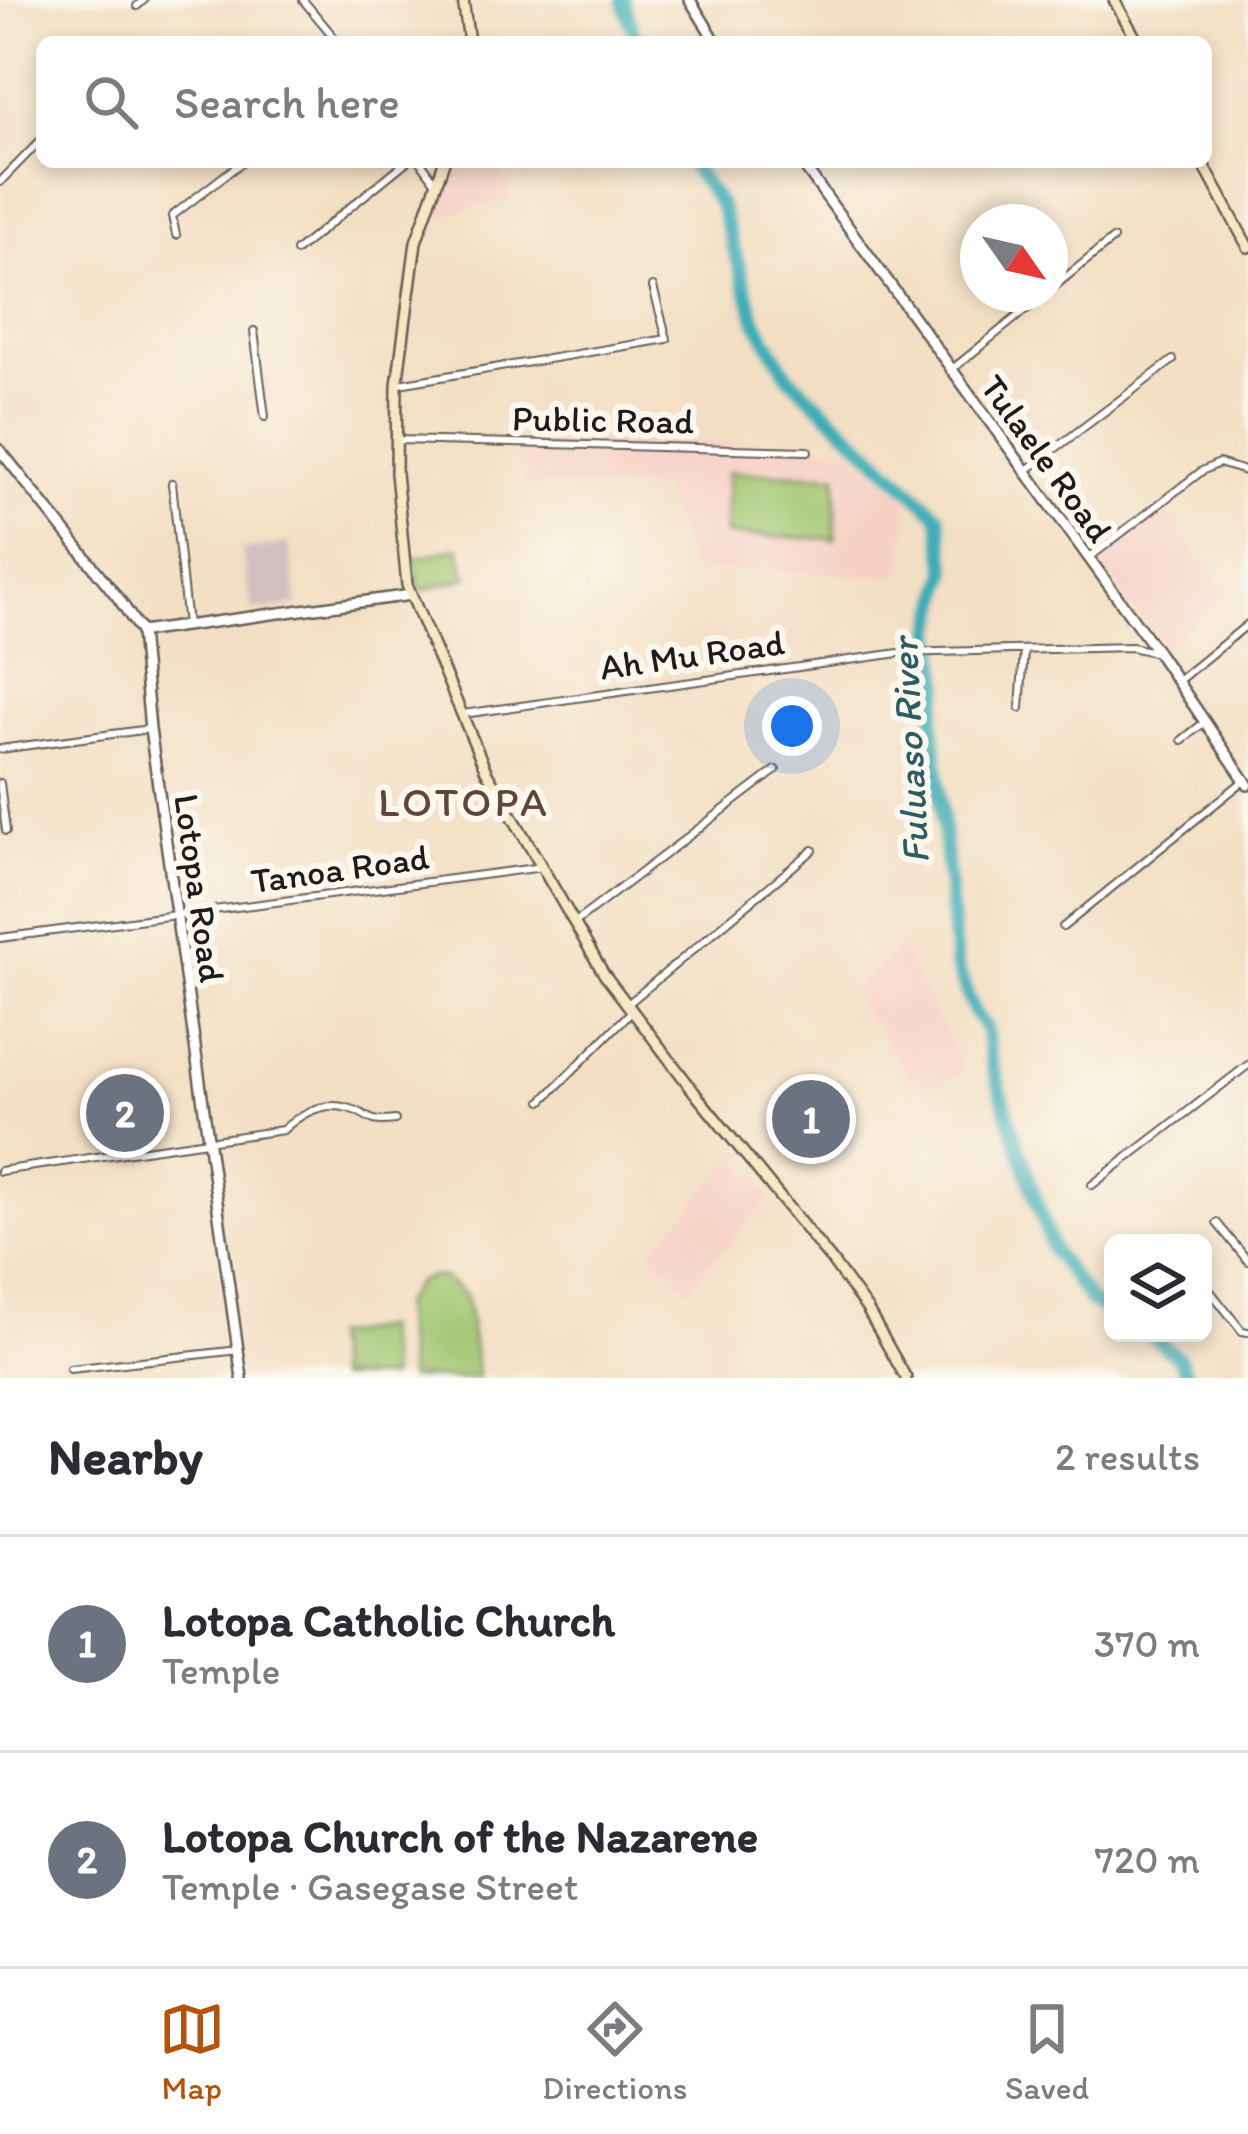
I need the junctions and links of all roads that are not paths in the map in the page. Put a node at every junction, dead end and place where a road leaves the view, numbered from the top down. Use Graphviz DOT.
graph roads {
  1 [pos="303,0"];
  2 [pos="463,0"];
  3 [pos="690,0"];
  4 [pos="1114,0"];
  5 [pos="333,36"];
  6 [pos="469,36"];
  7 [pos="712,36"];
  8 [pos="1135,36"];
  9 [pos="36,145"];
  10 [pos="234,168"];
  11 [pos="399,168"];
  12 [pos="426,168"];
  13 [pos="442,168"];
  14 [pos="805,168"];
  15 [pos="1205,168"];
  16 [pos="0,182"];
  17 [pos="436,183"];
  18 [pos="176,235"];
  19 [pos="1113,239"];
  20 [pos="1248,248"];
  21 [pos="296,251"];
  22 [pos="1068,276"];
  23 [pos="652,287"];
  24 [pos="1023,312"];
  25 [pos="254,331"];
  26 [pos="1174,360"];
  27 [pos="950,371"];
  28 [pos="397,385"];
  29 [pos="265,417"];
  30 [pos="396,440"];
  31 [pos="0,450"];
  32 [pos="808,451"];
  33 [pos="1024,472"];
  34 [pos="1248,472"];
  35 [pos="172,483"];
  36 [pos="1087,559"];
  37 [pos="411,595"];
  38 [pos="1248,624"];
  39 [pos="188,625"];
  40 [pos="140,632"];
  41 [pos="1024,650"];
  42 [pos="1158,653"];
  43 [pos="1178,681"];
  44 [pos="1020,708"];
  45 [pos="459,715"];
  46 [pos="1206,721"];
  47 [pos="151,729"];
  48 [pos="1182,740"];
  49 [pos="0,749"];
  50 [pos="776,770"];
  51 [pos="1247,782"];
  52 [pos="0,783"];
  53 [pos="6,831"];
  54 [pos="813,850"];
  55 [pos="543,867"];
  56 [pos="179,916"];
  57 [pos="577,921"];
  58 [pos="1063,927"];
  59 [pos="0,938"];
  60 [pos="631,1007"];
  61 [pos="1248,1065"];
  62 [pos="542,1101"];
  63 [pos="395,1120"];
  64 [pos="209,1142"];
  65 [pos="0,1171"];
  66 [pos="1092,1186"];
  67 [pos="1217,1223"];
  68 [pos="1248,1262"];
  69 [pos="1212,1293"];
  70 [pos="1248,1332"];
  71 [pos="239,1350"];
  72 [pos="70,1369"];
  73 [pos="242,1378"];
  74 [pos="906,1378"];
  1 -- 5 [label="street"];
  2 -- 6 [label="main road"];
  3 -- 7 [label="street"];
  4 -- 8 [label="main road"];
  9 -- 16 [label="street"];
  10 -- 18 [label="street"];
  11 -- 21 [label="street"];
  12 -- 17 [label="street"];
  13 -- 17 [label="main road"];
  14 -- 27 [label="street, Tulaele Road"];
  15 -- 20 [label="main road"];
  17 -- 28 [label="main road"];
  19 -- 22 [label="street"];
  23 -- 28 [label="street, Public Road"];
  24 -- 27 [label="street"];
  25 -- 29 [label="street"];
  26 -- 33 [label="street"];
  27 -- 33 [label="street, Tulaele Road"];
  28 -- 30 [label="main road"];
  30 -- 32 [label="street, Public Road"];
  30 -- 37 [label="main road"];
  31 -- 40 [label="street, Lotopa Road"];
  33 -- 36 [label="street, Tulaele Road"];
  34 -- 36 [label="street"];
  35 -- 39 [label="street"];
  36 -- 42 [label="street, Tulaele Road"];
  37 -- 39 [label="street"];
  37 -- 45 [label="main road"];
  38 -- 43 [label="street"];
  39 -- 40 [label="street"];
  40 -- 47 [label="street, Lotopa Road"];
  41 -- 42 [label="street"];
  41 -- 44 [label="street"];
  41 -- 45 [label="street, Ah Mu Road"];
  42 -- 43 [label="street, Tulaele Road"];
  43 -- 46 [label="street, Tulaele Road"];
  45 -- 55 [label="main road"];
  46 -- 48 [label="street"];
  46 -- 51 [label="street, Tulaele Road"];
  47 -- 49 [label="street"];
  47 -- 56 [label="street, Lotopa Road"];
  50 -- 57 [label="street"];
  51 -- 58 [label="street"];
  52 -- 53 [label="street"];
  54 -- 60 [label="street"];
  55 -- 56 [label="street, Tanoa Road"];
  55 -- 57 [label="main road"];
  56 -- 59 [label="street, Tanoa Road"];
  56 -- 64 [label="street, Lotopa Road"];
  57 -- 60 [label="main road"];
  60 -- 62 [label="street"];
  60 -- 74 [label="main road"];
  61 -- 66 [label="street"];
  63 -- 64 [label="street"];
  64 -- 65 [label="street"];
  64 -- 71 [label="street, Lotopa Road"];
  67 -- 68 [label="street"];
  69 -- 70 [label="street"];
  71 -- 72 [label="street"];
  71 -- 73 [label="street, Lotopa Road"];
}
